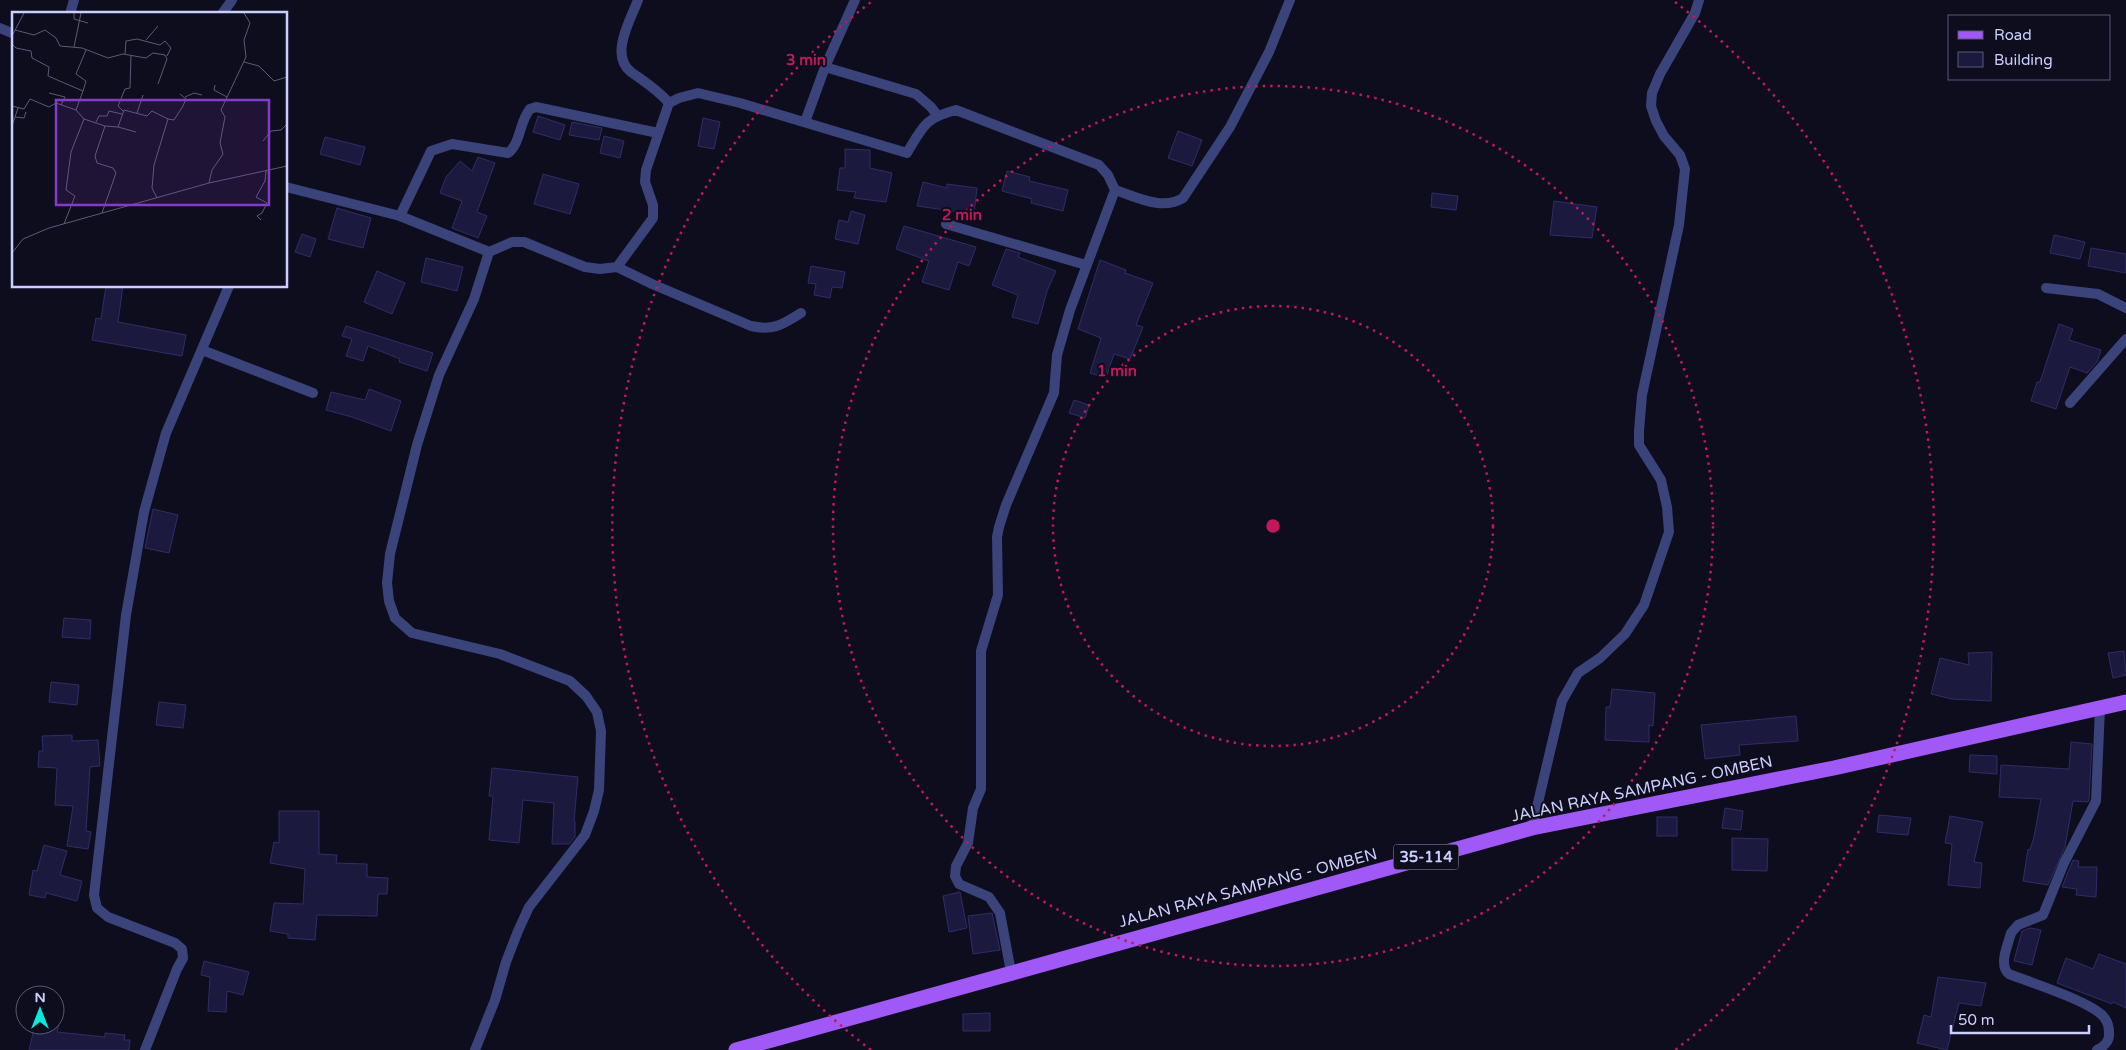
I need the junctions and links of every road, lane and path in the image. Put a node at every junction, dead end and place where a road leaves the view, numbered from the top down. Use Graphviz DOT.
graph roads {
  1 [pos="232,0"];
  2 [pos="638,0"];
  3 [pos="855,0"];
  4 [pos="1290,0"];
  5 [pos="1699,0"];
  6 [pos="223,12"];
  7 [pos="0,28"];
  8 [pos="12,33"];
  9 [pos="825,67"];
  10 [pos="670,103"];
  11 [pos="937,115"];
  12 [pos="805,122"];
  13 [pos="658,133"];
  14 [pos="288,188"];
  15 [pos="1115,190"];
  16 [pos="400,216"];
  17 [pos="946,224"];
  18 [pos="489,252"];
  19 [pos="1086,265"];
  20 [pos="617,267"];
  21 [pos="228,288"];
  22 [pos="2046,288"];
  23 [pos="2126,308"];
  24 [pos="801,313"];
  25 [pos="2126,339"];
  26 [pos="202,350"];
  27 [pos="313,393"];
  28 [pos="2070,403"];
  29 [pos="2126,702"];
  30 [pos="2100,708"];
  31 [pos="1532,828"];
  32 [pos="1011,972"];
  33 [pos="145,1050"];
  34 [pos="475,1050"];
  35 [pos="736,1050"];
  36 [pos="2097,1050"];
  1 -- 6 [label="street"];
  2 -- 10 [label="street"];
  3 -- 9 [label="street"];
  4 -- 15 [label="street"];
  5 -- 31 [label="street"];
  7 -- 8 [label="street"];
  9 -- 11 [label="street"];
  9 -- 12 [label="street"];
  10 -- 12 [label="street"];
  10 -- 13 [label="street"];
  11 -- 12 [label="street"];
  11 -- 15 [label="street"];
  13 -- 16 [label="street"];
  13 -- 20 [label="street"];
  14 -- 16 [label="street"];
  15 -- 19 [label="street"];
  16 -- 18 [label="street"];
  17 -- 19 [label="street"];
  18 -- 20 [label="street"];
  18 -- 34 [label="street"];
  19 -- 32 [label="street"];
  20 -- 24 [label="street"];
  21 -- 26 [label="street"];
  22 -- 23 [label="street"];
  25 -- 28 [label="street"];
  26 -- 27 [label="street"];
  26 -- 33 [label="street"];
  29 -- 30 [label="main road, JALAN RAYA SAMPANG - OMBEN / 35-114"];
  30 -- 31 [label="main road, JALAN RAYA SAMPANG - OMBEN / 35-114"];
  30 -- 36 [label="street"];
  31 -- 32 [label="main road, JALAN RAYA SAMPANG - OMBEN / 35-114"];
  32 -- 35 [label="main road, JALAN RAYA SAMPANG - OMBEN / 35-114"];
}
